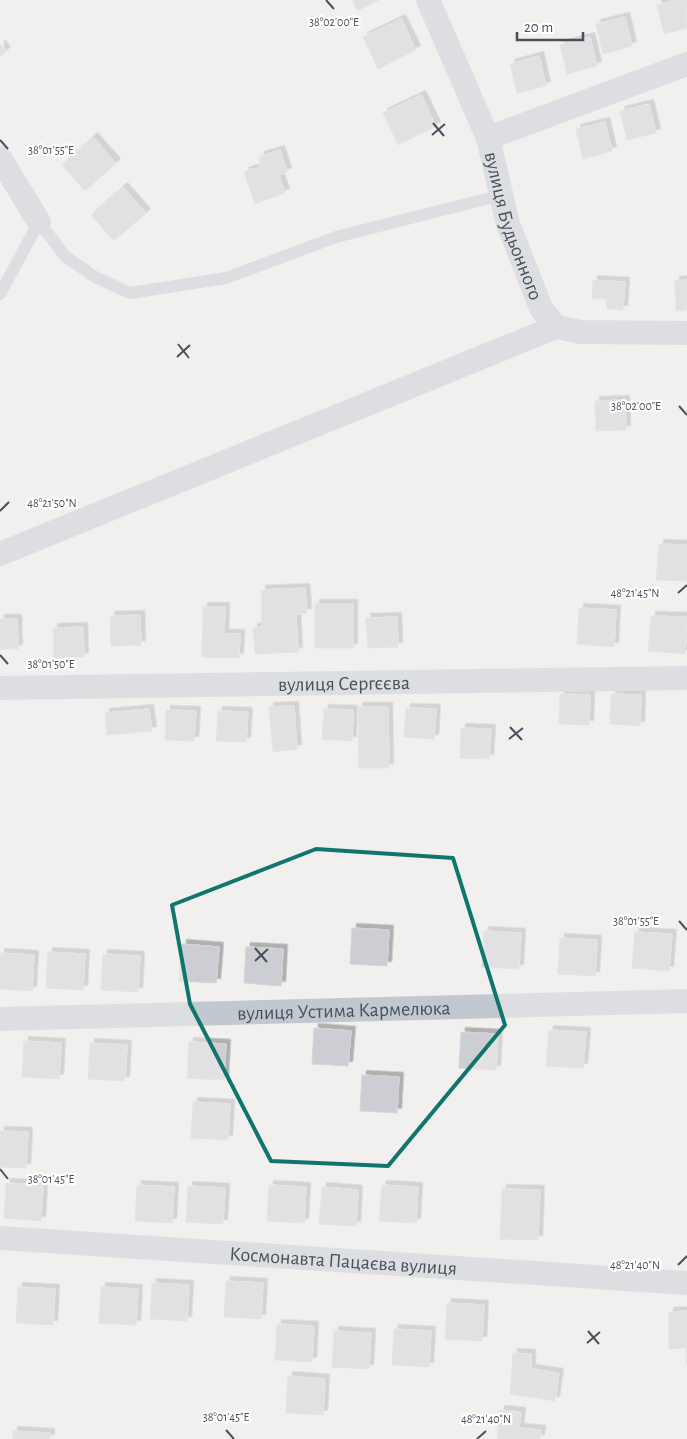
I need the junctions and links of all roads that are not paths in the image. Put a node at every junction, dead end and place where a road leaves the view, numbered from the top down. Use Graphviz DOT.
graph roads {
  1 [pos="428,0"];
  2 [pos="687,64"];
  3 [pos="488,138"];
  4 [pos="0,158"];
  5 [pos="502,195"];
  6 [pos="39,222"];
  7 [pos="0,294"];
  8 [pos="556,327"];
  9 [pos="687,333"];
  10 [pos="0,554"];
  11 [pos="687,678"];
  12 [pos="0,688"];
  13 [pos="687,1000"];
  14 [pos="0,1019"];
  15 [pos="0,1238"];
  16 [pos="687,1283"];
  1 -- 3 [label="street, вулиця Будьонного"];
  2 -- 3 [label="street"];
  3 -- 5 [label="street, вулиця Будьонного"];
  4 -- 6 [label="street"];
  5 -- 6 [label="lane"];
  5 -- 8 [label="street, вулиця Будьонного"];
  6 -- 7 [label="lane"];
  8 -- 9 [label="street"];
  8 -- 10 [label="street"];
  11 -- 12 [label="street, вулиця Сергєєва"];
  13 -- 14 [label="street, вулиця Устима Кармелюка"];
  15 -- 16 [label="street, Космонавта Пацаєва вулиця"];
}
